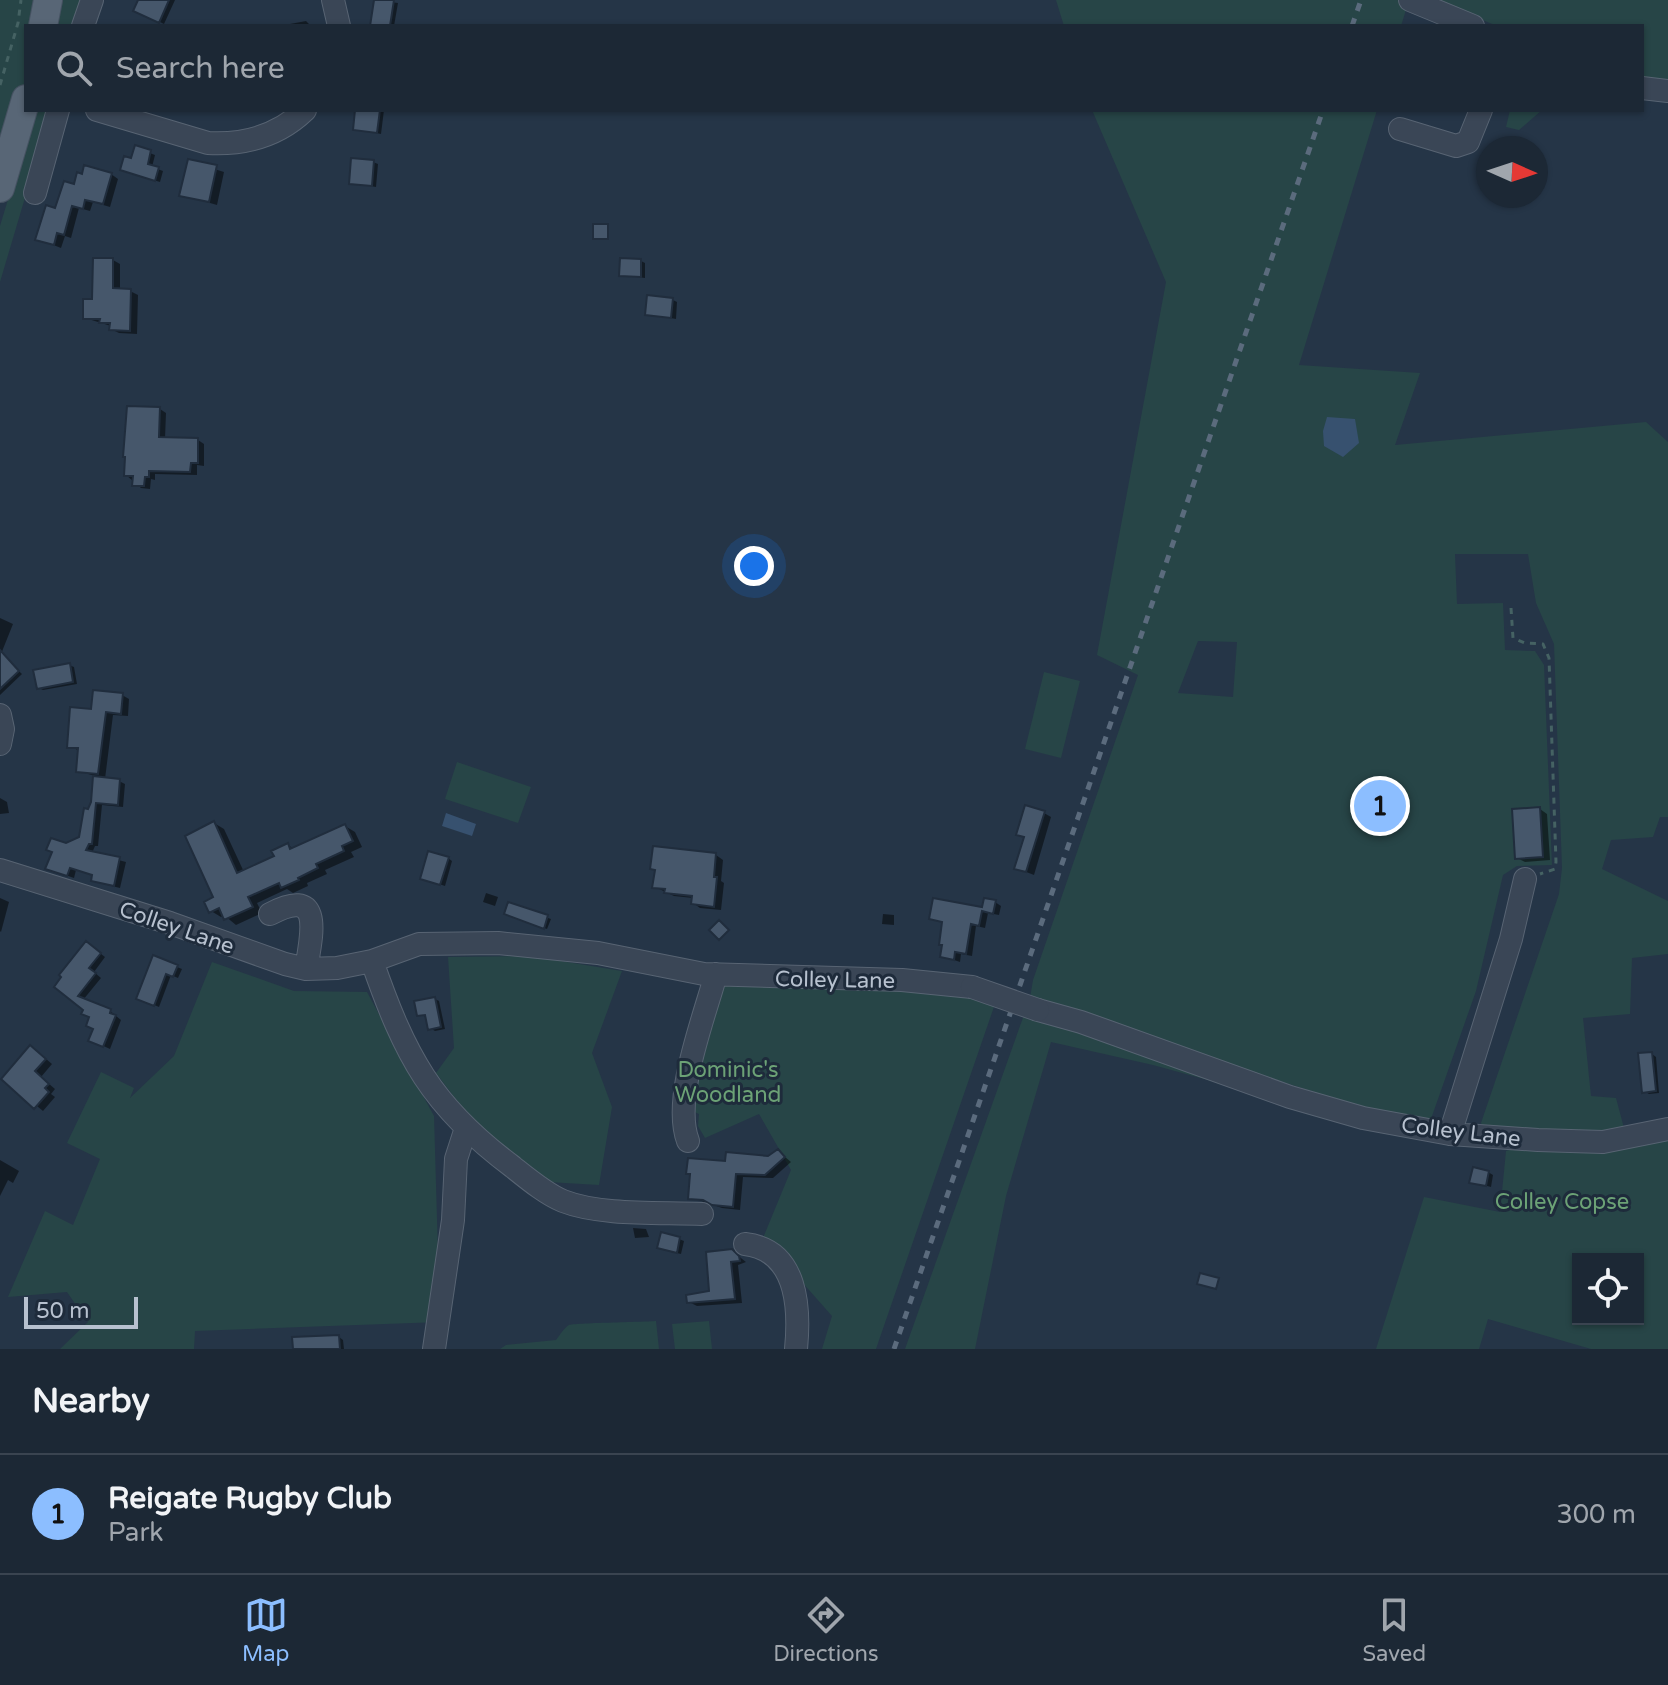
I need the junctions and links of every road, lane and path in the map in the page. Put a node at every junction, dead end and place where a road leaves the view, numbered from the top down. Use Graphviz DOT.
graph roads {
  1 [pos="21,0"];
  2 [pos="48,0"];
  3 [pos="92,0"];
  4 [pos="333,0"];
  5 [pos="1410,0"];
  6 [pos="43,24"];
  7 [pos="84,24"];
  8 [pos="339,24"];
  9 [pos="1468,24"];
  10 [pos="0,85"];
  11 [pos="1644,88"];
  12 [pos="1668,91"];
  13 [pos="24,106"];
  14 [pos="57,112"];
  15 [pos="104,112"];
  16 [pos="302,112"];
  17 [pos="1480,112"];
  18 [pos="1400,129"];
  19 [pos="0,188"];
  20 [pos="35,193"];
  21 [pos="1511,608"];
  22 [pos="0,715"];
  23 [pos="0,744"];
  24 [pos="0,870"];
  25 [pos="1525,879"];
  26 [pos="270,914"];
  27 [pos="372,961"];
  28 [pos="306,969"];
  29 [pos="716,974"];
  30 [pos="466,1128"];
  31 [pos="1668,1129"];
  32 [pos="1450,1134"];
  33 [pos="688,1141"];
  34 [pos="702,1214"];
  35 [pos="745,1244"];
  36 [pos="434,1349"];
  37 [pos="796,1349"];
  1 -- 10 [label="path"];
  2 -- 6 [label="main road"];
  3 -- 7 [label="street"];
  4 -- 8 [label="street"];
  5 -- 9 [label="street"];
  11 -- 12 [label="street"];
  13 -- 19 [label="main road"];
  14 -- 20 [label="street"];
  15 -- 16 [label="street"];
  17 -- 18 [label="street"];
  21 -- 25 [label="path"];
  22 -- 23 [label="street"];
  24 -- 28 [label="street, Colley Lane"];
  25 -- 32 [label="street"];
  26 -- 28 [label="street"];
  27 -- 28 [label="street, Colley Lane"];
  27 -- 29 [label="street, Colley Lane"];
  27 -- 30 [label="street"];
  29 -- 32 [label="street, Colley Lane, bridge"];
  29 -- 33 [label="street"];
  30 -- 34 [label="street"];
  30 -- 36 [label="street"];
  31 -- 32 [label="street, Colley Lane"];
  35 -- 37 [label="street"];
}
